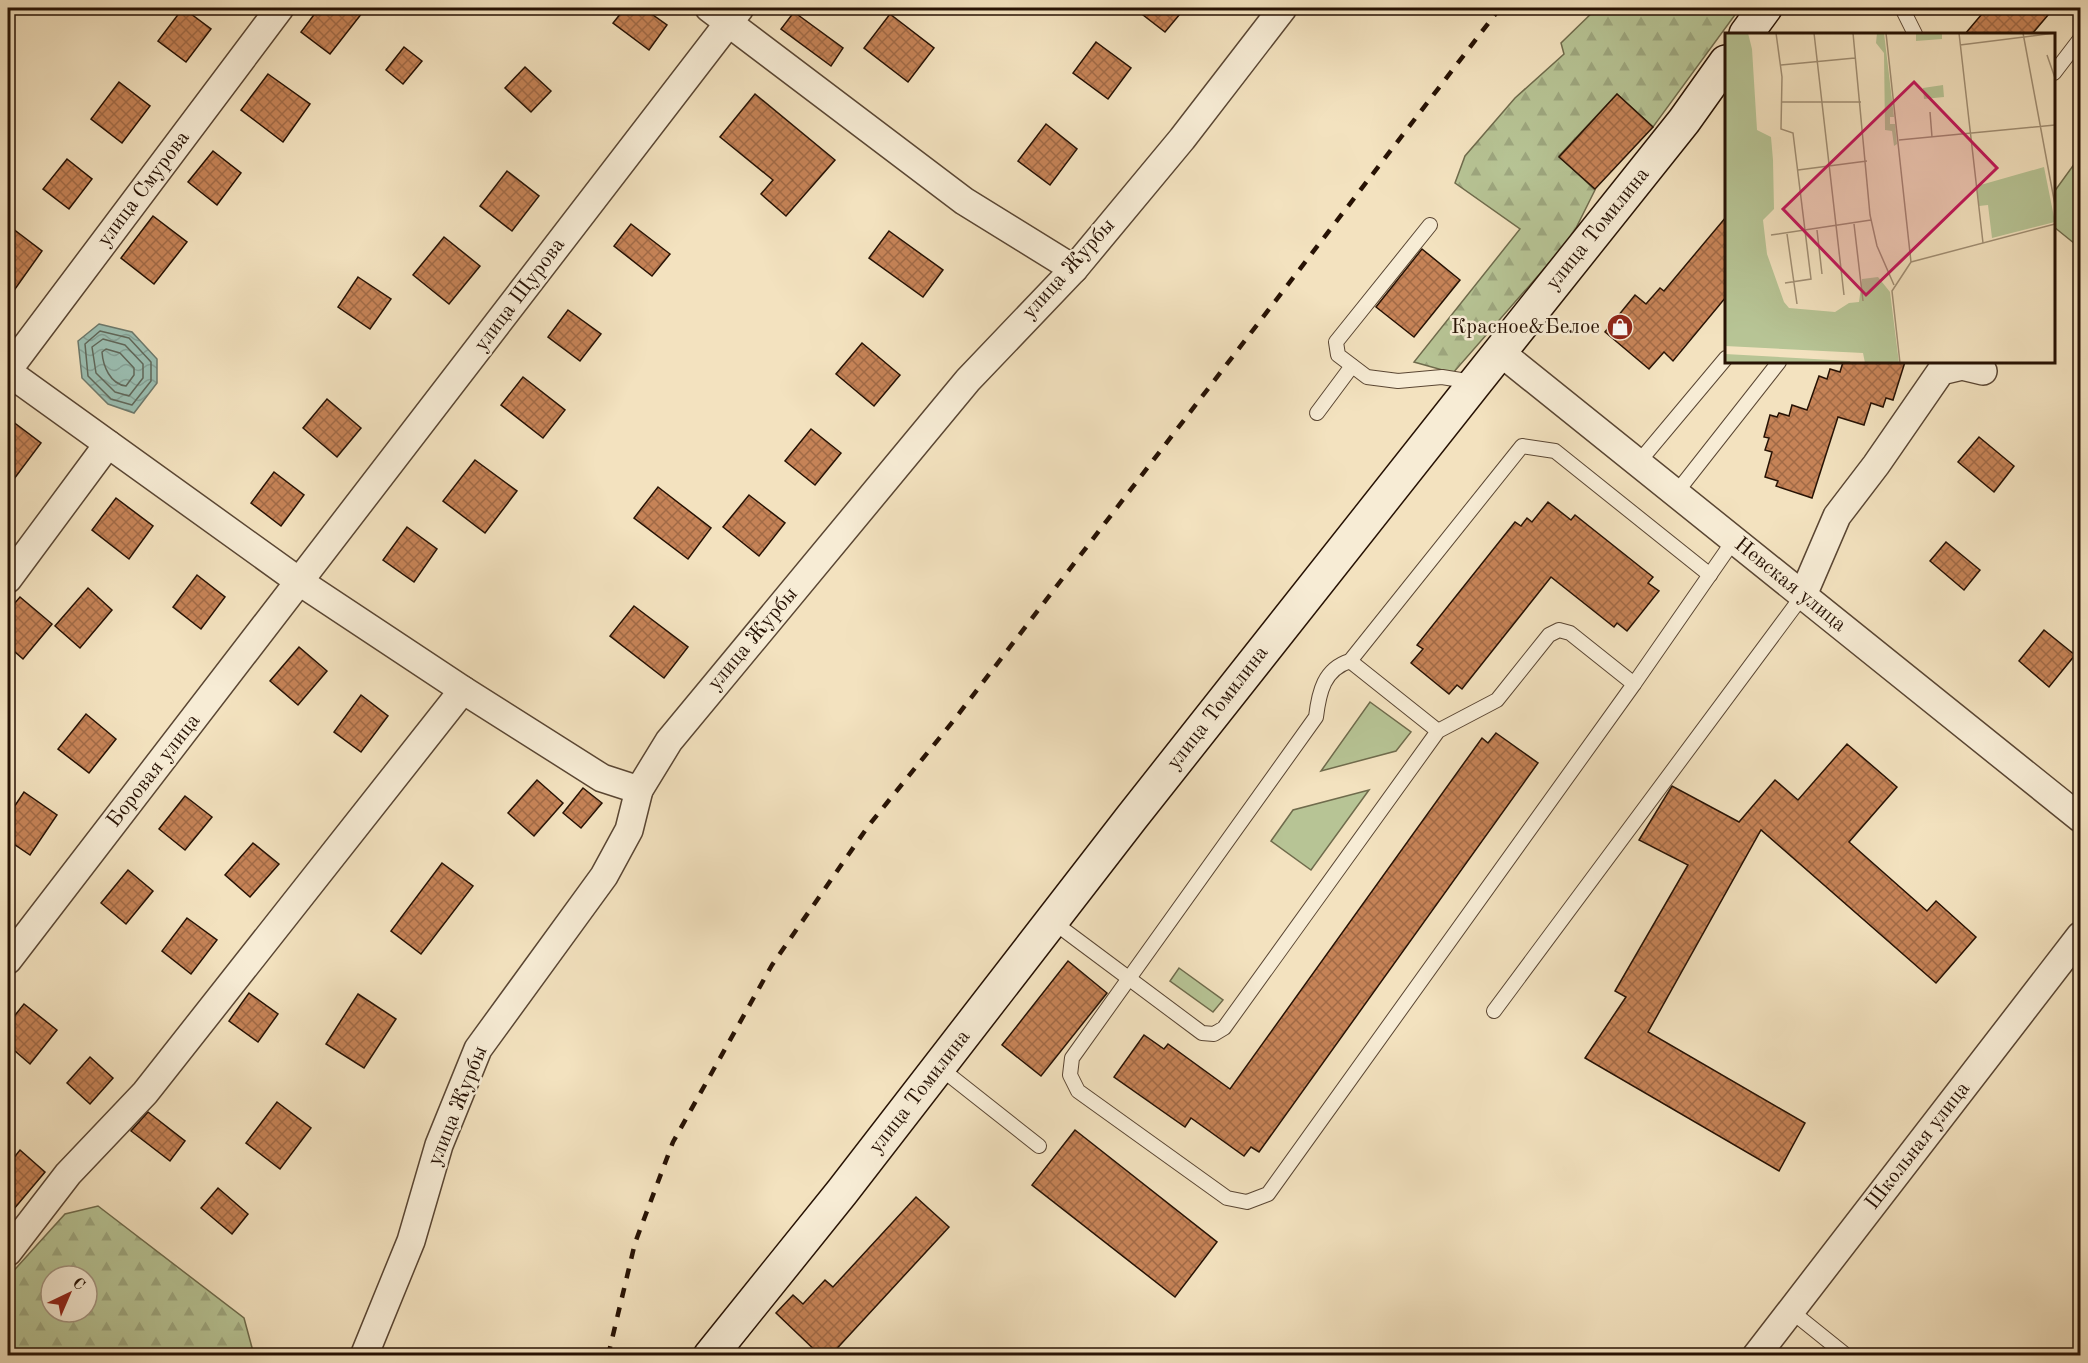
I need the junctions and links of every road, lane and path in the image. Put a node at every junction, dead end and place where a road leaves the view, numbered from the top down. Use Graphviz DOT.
graph roads {
  1 [pos="280,8"];
  2 [pos="1283,8"];
  3 [pos="1765,8"];
  4 [pos="1902,8"];
  5 [pos="726,13"];
  6 [pos="1747,33"];
  7 [pos="1914,33"];
  8 [pos="2080,39"];
  9 [pos="1725,63"];
  10 [pos="2055,72"];
  11 [pos="1430,225"];
  12 [pos="1074,269"];
  13 [pos="1500,352"];
  14 [pos="1725,359"];
  15 [pos="1778,363"];
  16 [pos="1352,366"];
  17 [pos="8,371"];
  18 [pos="1983,371"];
  19 [pos="1475,382"];
  20 [pos="1317,412"];
  21 [pos="108,444"];
  22 [pos="1638,463"];
  23 [pos="1676,493"];
  24 [pos="1734,540"];
  25 [pos="1710,575"];
  26 [pos="8,579"];
  27 [pos="300,582"];
  28 [pos="1803,595"];
  29 [pos="1350,661"];
  30 [pos="1634,684"];
  31 [pos="463,690"];
  32 [pos="1437,731"];
  33 [pos="639,790"];
  34 [pos="2080,818"];
  35 [pos="1052,921"];
  36 [pos="2080,936"];
  37 [pos="8,960"];
  38 [pos="1128,979"];
  39 [pos="1494,1011"];
  40 [pos="939,1067"];
  41 [pos="1039,1146"];
  42 [pos="8,1252"];
  43 [pos="1791,1311"];
  44 [pos="364,1356"];
  45 [pos="710,1356"];
  46 [pos="1756,1356"];
  47 [pos="1847,1356"];
  1 -- 17 [label="street, улица Смурова"];
  2 -- 12 [label="street, улица Журбы"];
  3 -- 6 [label="street"];
  4 -- 7 [label="lane"];
  5 -- 12 [label="street"];
  5 -- 27 [label="street, улица Щурова"];
  8 -- 10 [label="lane"];
  9 -- 13 [label="street, улица Томилина"];
  11 -- 16 [label="lane"];
  12 -- 33 [label="street, улица Журбы"];
  13 -- 19 [label="street, улица Томилина"];
  13 -- 22 [label="street, Невская улица"];
  14 -- 22 [label="lane"];
  15 -- 23 [label="lane"];
  16 -- 19 [label="lane"];
  16 -- 20 [label="lane"];
  17 -- 21 [label="street"];
  18 -- 28 [label="street"];
  19 -- 35 [label="street, улица Томилина"];
  21 -- 26 [label="street"];
  21 -- 27 [label="street"];
  22 -- 23 [label="street, Невская улица"];
  23 -- 24 [label="street, Невская улица"];
  24 -- 25 [label="lane"];
  24 -- 28 [label="street, Невская улица"];
  25 -- 29 [label="lane"];
  25 -- 30 [label="lane"];
  27 -- 31 [label="street"];
  27 -- 37 [label="street, Боровая улица"];
  28 -- 34 [label="street, Невская улица"];
  28 -- 39 [label="lane"];
  29 -- 32 [label="lane"];
  29 -- 38 [label="lane"];
  30 -- 32 [label="lane"];
  30 -- 38 [label="lane"];
  31 -- 33 [label="street"];
  31 -- 42 [label="street"];
  32 -- 38 [label="lane"];
  33 -- 44 [label="street, улица Журбы"];
  35 -- 38 [label="lane"];
  35 -- 40 [label="street, улица Томилина"];
  36 -- 43 [label="street, Школьная улица"];
  40 -- 41 [label="lane"];
  40 -- 45 [label="street, улица Томилина"];
  43 -- 46 [label="street, Школьная улица"];
  43 -- 47 [label="lane"];
}
